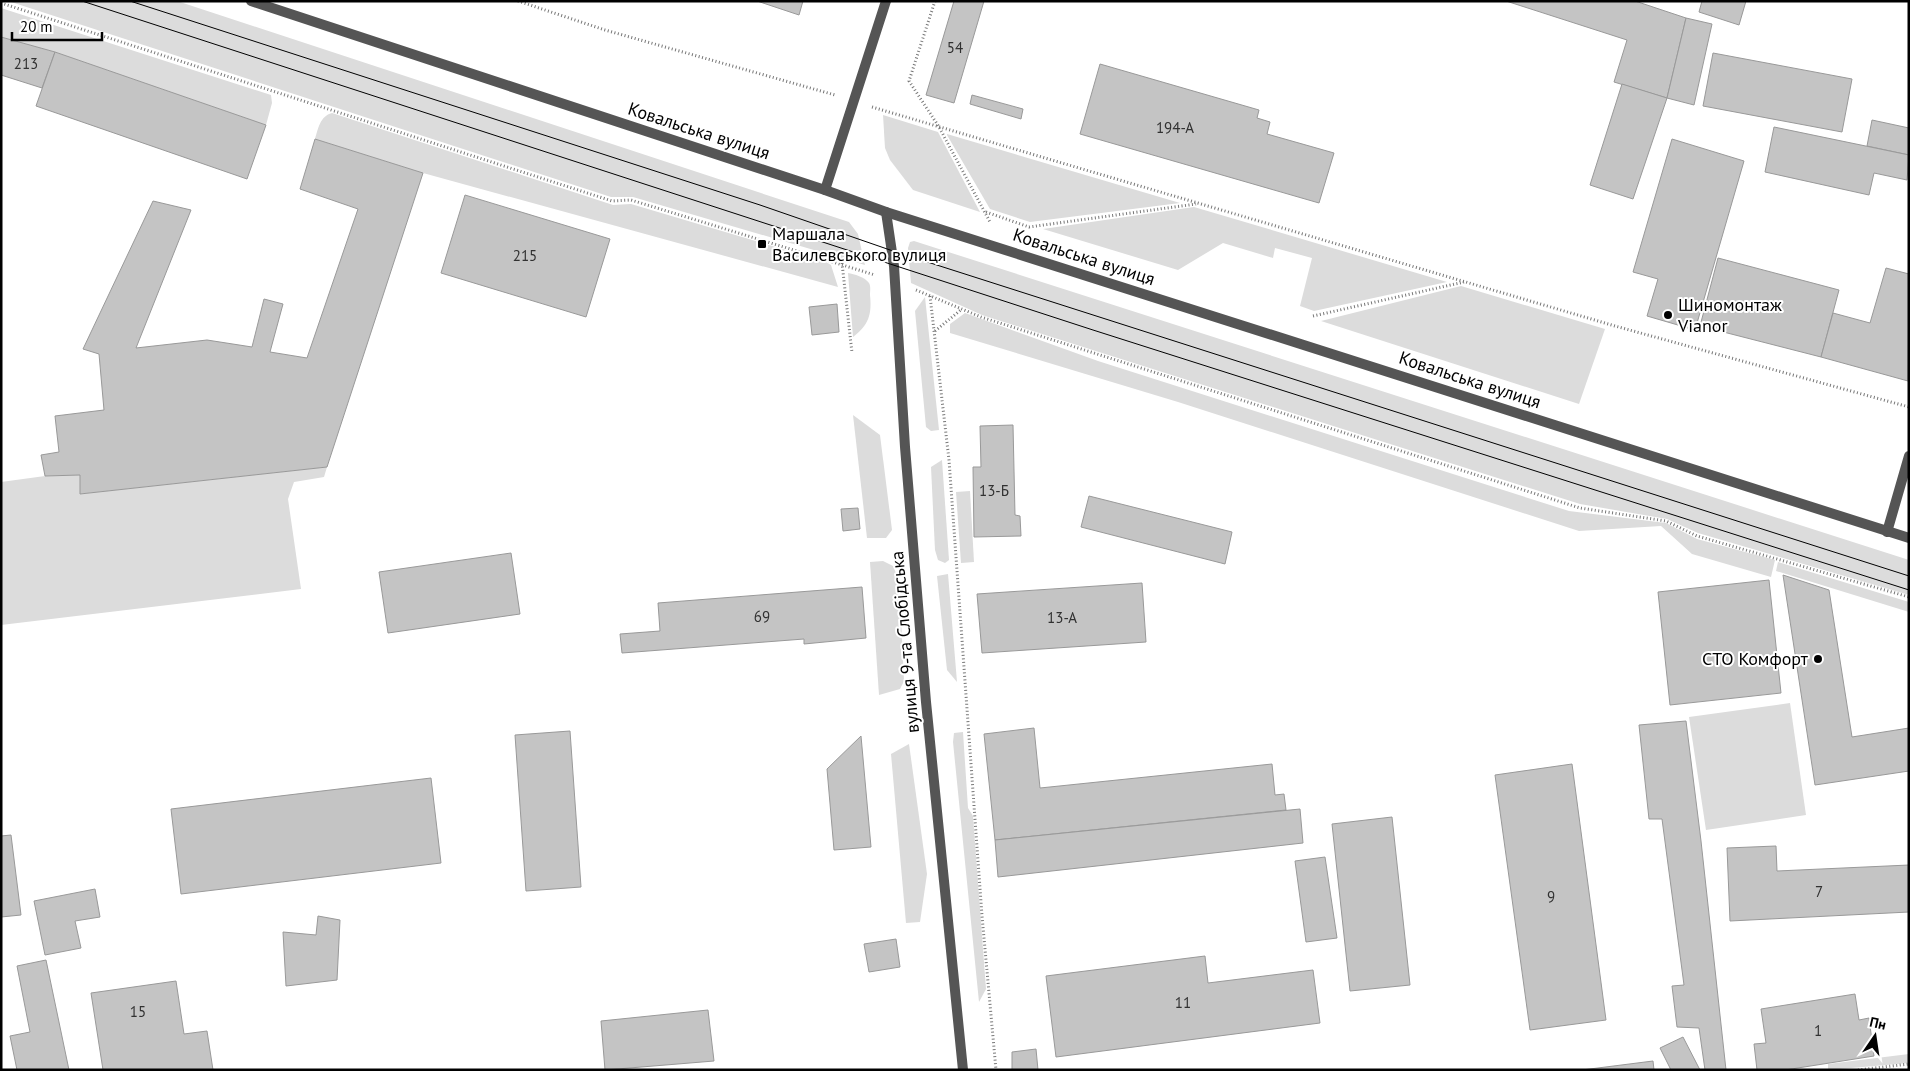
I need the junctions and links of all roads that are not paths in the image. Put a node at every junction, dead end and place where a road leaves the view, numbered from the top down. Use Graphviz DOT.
graph roads {
  1 [pos="251,1"];
  2 [pos="886,1"];
  3 [pos="825,190"];
  4 [pos="886,212"];
  5 [pos="1909,456"];
  6 [pos="1887,532"];
  7 [pos="1909,538"];
  8 [pos="963,1070"];
  1 -- 3 [label="street, Ковальська вулиця"];
  2 -- 3 [label="street"];
  3 -- 4 [label="street, Ковальська вулиця"];
  4 -- 6 [label="street, Ковальська вулиця"];
  4 -- 8 [label="street, вулиця 9-та Слобідська"];
  5 -- 6 [label="street"];
  6 -- 7 [label="street, Ковальська вулиця"];
}
